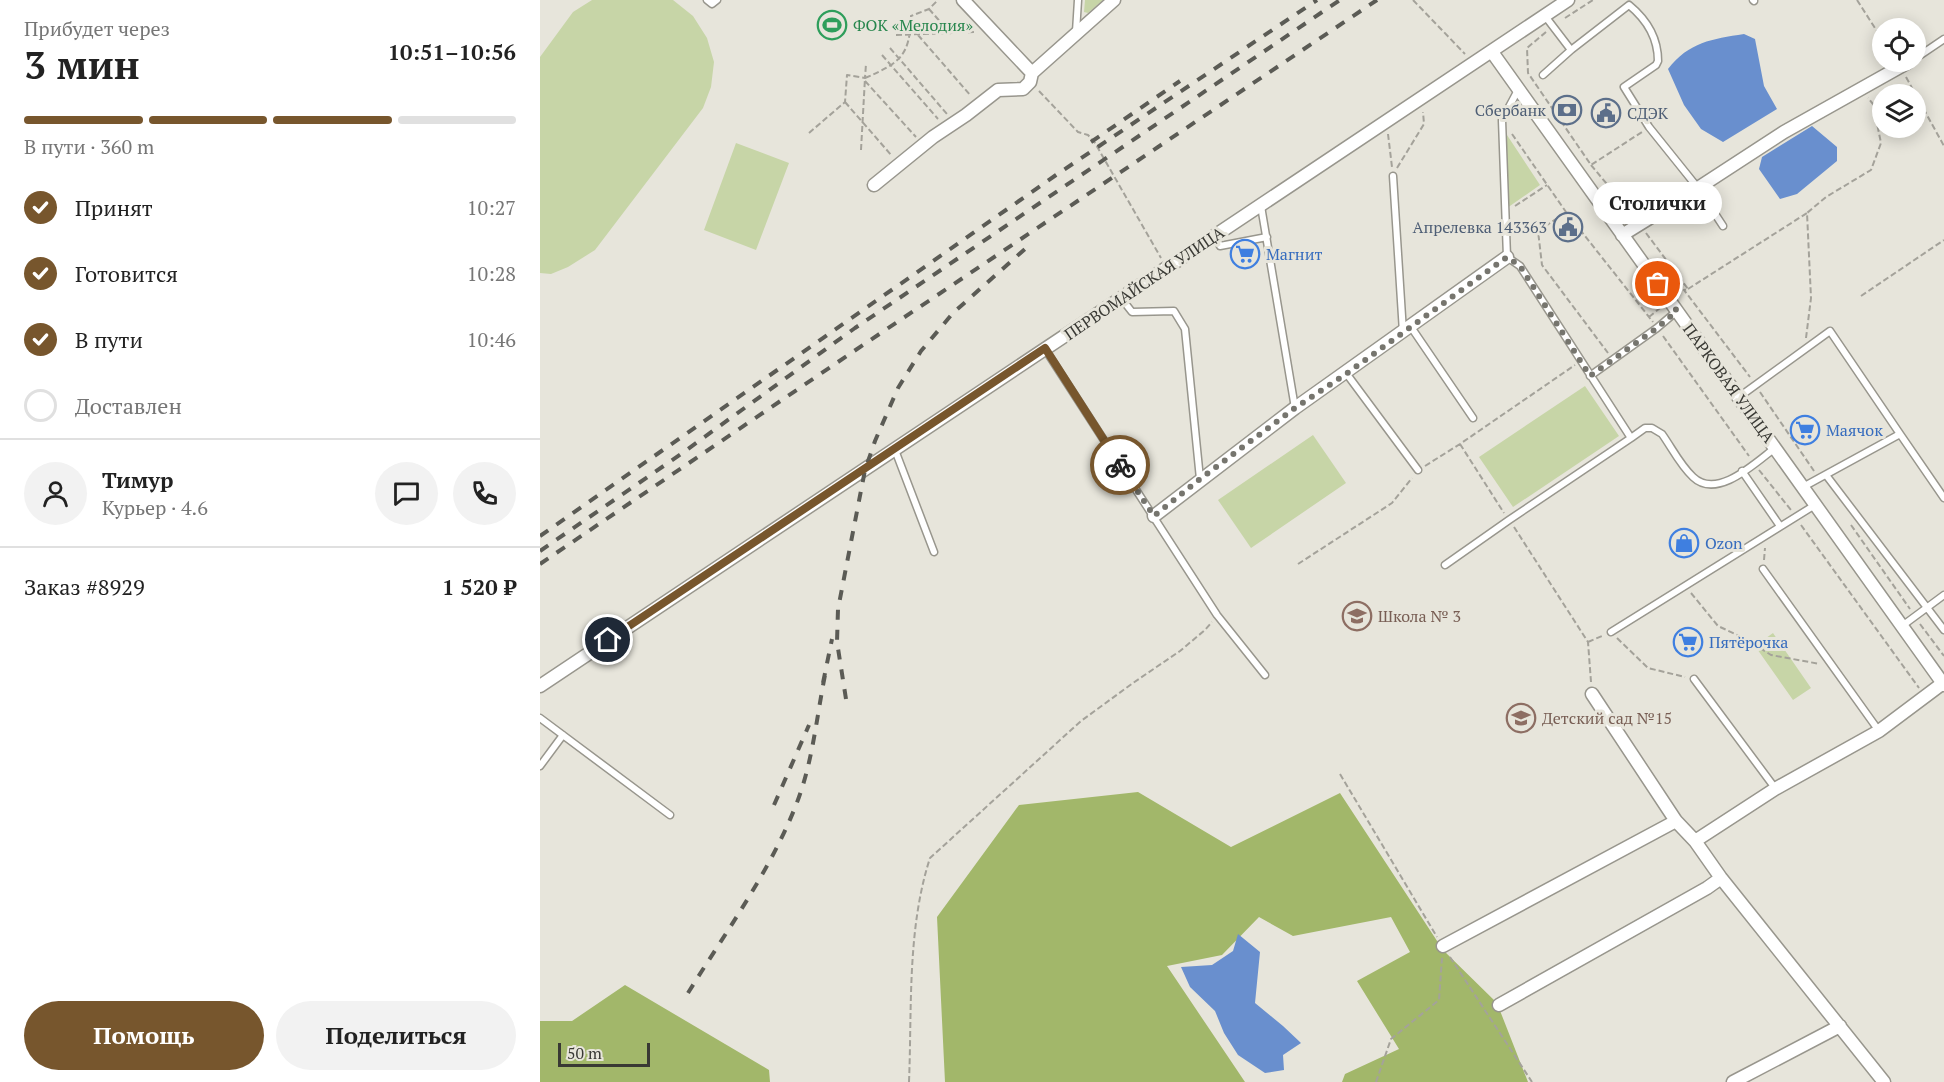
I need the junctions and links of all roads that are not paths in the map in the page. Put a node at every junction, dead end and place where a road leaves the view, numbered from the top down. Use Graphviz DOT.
graph roads {
  1 [pos="707,0"];
  2 [pos="717,0"];
  3 [pos="963,0"];
  4 [pos="1078,0"];
  5 [pos="1114,0"];
  6 [pos="1568,0"];
  7 [pos="1545,15"];
  8 [pos="1076,34"];
  9 [pos="1944,39"];
  10 [pos="1570,50"];
  11 [pos="1926,50"];
  12 [pos="1492,52"];
  13 [pos="1890,72"];
  14 [pos="1543,75"];
  15 [pos="1031,77"];
  16 [pos="1519,89"];
  17 [pos="1393,176"];
  18 [pos="874,185"];
  19 [pos="1698,188"];
  20 [pos="1261,205"];
  21 [pos="1723,226"];
  22 [pos="1622,235"];
  23 [pos="1214,236"];
  24 [pos="1267,237"];
  25 [pos="1507,257"];
  26 [pos="1121,298"];
  27 [pos="1677,311"];
  28 [pos="1407,330"];
  29 [pos="1045,348"];
  30 [pos="1346,374"];
  31 [pos="1590,376"];
  32 [pos="1738,397"];
  33 [pos="1295,408"];
  34 [pos="1473,418"];
  35 [pos="1900,434"];
  36 [pos="1631,438"];
  37 [pos="1775,448"];
  38 [pos="895,449"];
  39 [pos="1418,470"];
  40 [pos="1742,471"];
  41 [pos="1826,475"];
  42 [pos="1200,479"];
  43 [pos="1803,487"];
  44 [pos="1944,498"];
  45 [pos="1815,504"];
  46 [pos="1154,516"];
  47 [pos="1780,526"];
  48 [pos="934,552"];
  49 [pos="1445,565"];
  50 [pos="1763,569"];
  51 [pos="1944,594"];
  52 [pos="1927,606"];
  53 [pos="1902,626"];
  54 [pos="1944,630"];
  55 [pos="1611,632"];
  56 [pos="1265,675"];
  57 [pos="1694,679"];
  58 [pos="1943,684"];
  59 [pos="540,686"];
  60 [pos="1592,694"];
  61 [pos="540,718"];
  62 [pos="1879,731"];
  63 [pos="562,735"];
  64 [pos="540,766"];
  65 [pos="1775,789"];
  66 [pos="669,815"];
  67 [pos="1676,821"];
  68 [pos="1695,841"];
  69 [pos="1721,878"];
  70 [pos="1443,946"];
  71 [pos="1499,1005"];
  72 [pos="1840,1026"];
  73 [pos="1733,1082"];
  74 [pos="1884,1082"];
  1 -- 2 [label="lane"];
  3 -- 15 [label="street"];
  4 -- 8 [label="lane"];
  5 -- 8 [label="street"];
  6 -- 7 [label="street, ПЕРВОМАЙСКАЯ УЛИЦА"];
  7 -- 10 [label="lane"];
  7 -- 12 [label="street, ПЕРВОМАЙСКАЯ УЛИЦА"];
  8 -- 15 [label="street"];
  9 -- 11 [label="lane"];
  10 -- 14 [label="lane"];
  10 -- 19 [label="lane"];
  12 -- 16 [label="street, ПАРКОВАЯ УЛИЦА"];
  12 -- 20 [label="street, ПЕРВОМАЙСКАЯ УЛИЦА"];
  13 -- 19 [label="street"];
  15 -- 18 [label="street"];
  16 -- 22 [label="street, ПАРКОВАЯ УЛИЦА"];
  16 -- 25 [label="lane"];
  17 -- 28 [label="lane"];
  19 -- 21 [label="lane"];
  19 -- 22 [label="street"];
  20 -- 23 [label="street, ПЕРВОМАЙСКАЯ УЛИЦА"];
  20 -- 24 [label="lane"];
  22 -- 27 [label="street, ПАРКОВАЯ УЛИЦА"];
  23 -- 24 [label="lane"];
  23 -- 26 [label="street, ПЕРВОМАЙСКАЯ УЛИЦА"];
  24 -- 33 [label="lane"];
  25 -- 28 [label="street"];
  25 -- 31 [label="lane"];
  26 -- 29 [label="street, ПЕРВОМАЙСКАЯ УЛИЦА"];
  26 -- 42 [label="lane"];
  27 -- 31 [label="lane"];
  27 -- 32 [label="street, ПАРКОВАЯ УЛИЦА"];
  28 -- 30 [label="street"];
  28 -- 34 [label="lane"];
  29 -- 38 [label="street, ПЕРВОМАЙСКАЯ УЛИЦА"];
  29 -- 46 [label="lane"];
  30 -- 33 [label="street"];
  30 -- 39 [label="lane"];
  31 -- 36 [label="lane"];
  32 -- 35 [label="lane"];
  32 -- 37 [label="street, ПАРКОВАЯ УЛИЦА"];
  33 -- 42 [label="street"];
  35 -- 41 [label="lane"];
  35 -- 44 [label="lane"];
  36 -- 40 [label="lane"];
  36 -- 49 [label="lane"];
  37 -- 40 [label="lane"];
  37 -- 43 [label="street, ПАРКОВАЯ УЛИЦА"];
  38 -- 48 [label="lane"];
  38 -- 59 [label="street, ПЕРВОМАЙСКАЯ УЛИЦА"];
  40 -- 47 [label="lane"];
  41 -- 43 [label="lane"];
  41 -- 52 [label="lane"];
  42 -- 46 [label="street"];
  43 -- 45 [label="street, ПАРКОВАЯ УЛИЦА"];
  45 -- 47 [label="lane"];
  45 -- 53 [label="street, ПАРКОВАЯ УЛИЦА"];
  46 -- 56 [label="lane"];
  47 -- 55 [label="lane"];
  50 -- 62 [label="lane"];
  51 -- 52 [label="lane"];
  52 -- 53 [label="lane"];
  52 -- 54 [label="lane"];
  53 -- 58 [label="street, ПАРКОВАЯ УЛИЦА"];
  57 -- 65 [label="lane"];
  58 -- 62 [label="street"];
  60 -- 67 [label="street"];
  61 -- 63 [label="lane"];
  62 -- 65 [label="street"];
  63 -- 64 [label="lane"];
  63 -- 66 [label="lane"];
  65 -- 68 [label="street"];
  67 -- 68 [label="street"];
  67 -- 70 [label="street"];
  68 -- 69 [label="street"];
  69 -- 71 [label="street"];
  69 -- 72 [label="street"];
  72 -- 73 [label="street"];
  72 -- 74 [label="street"];
}
